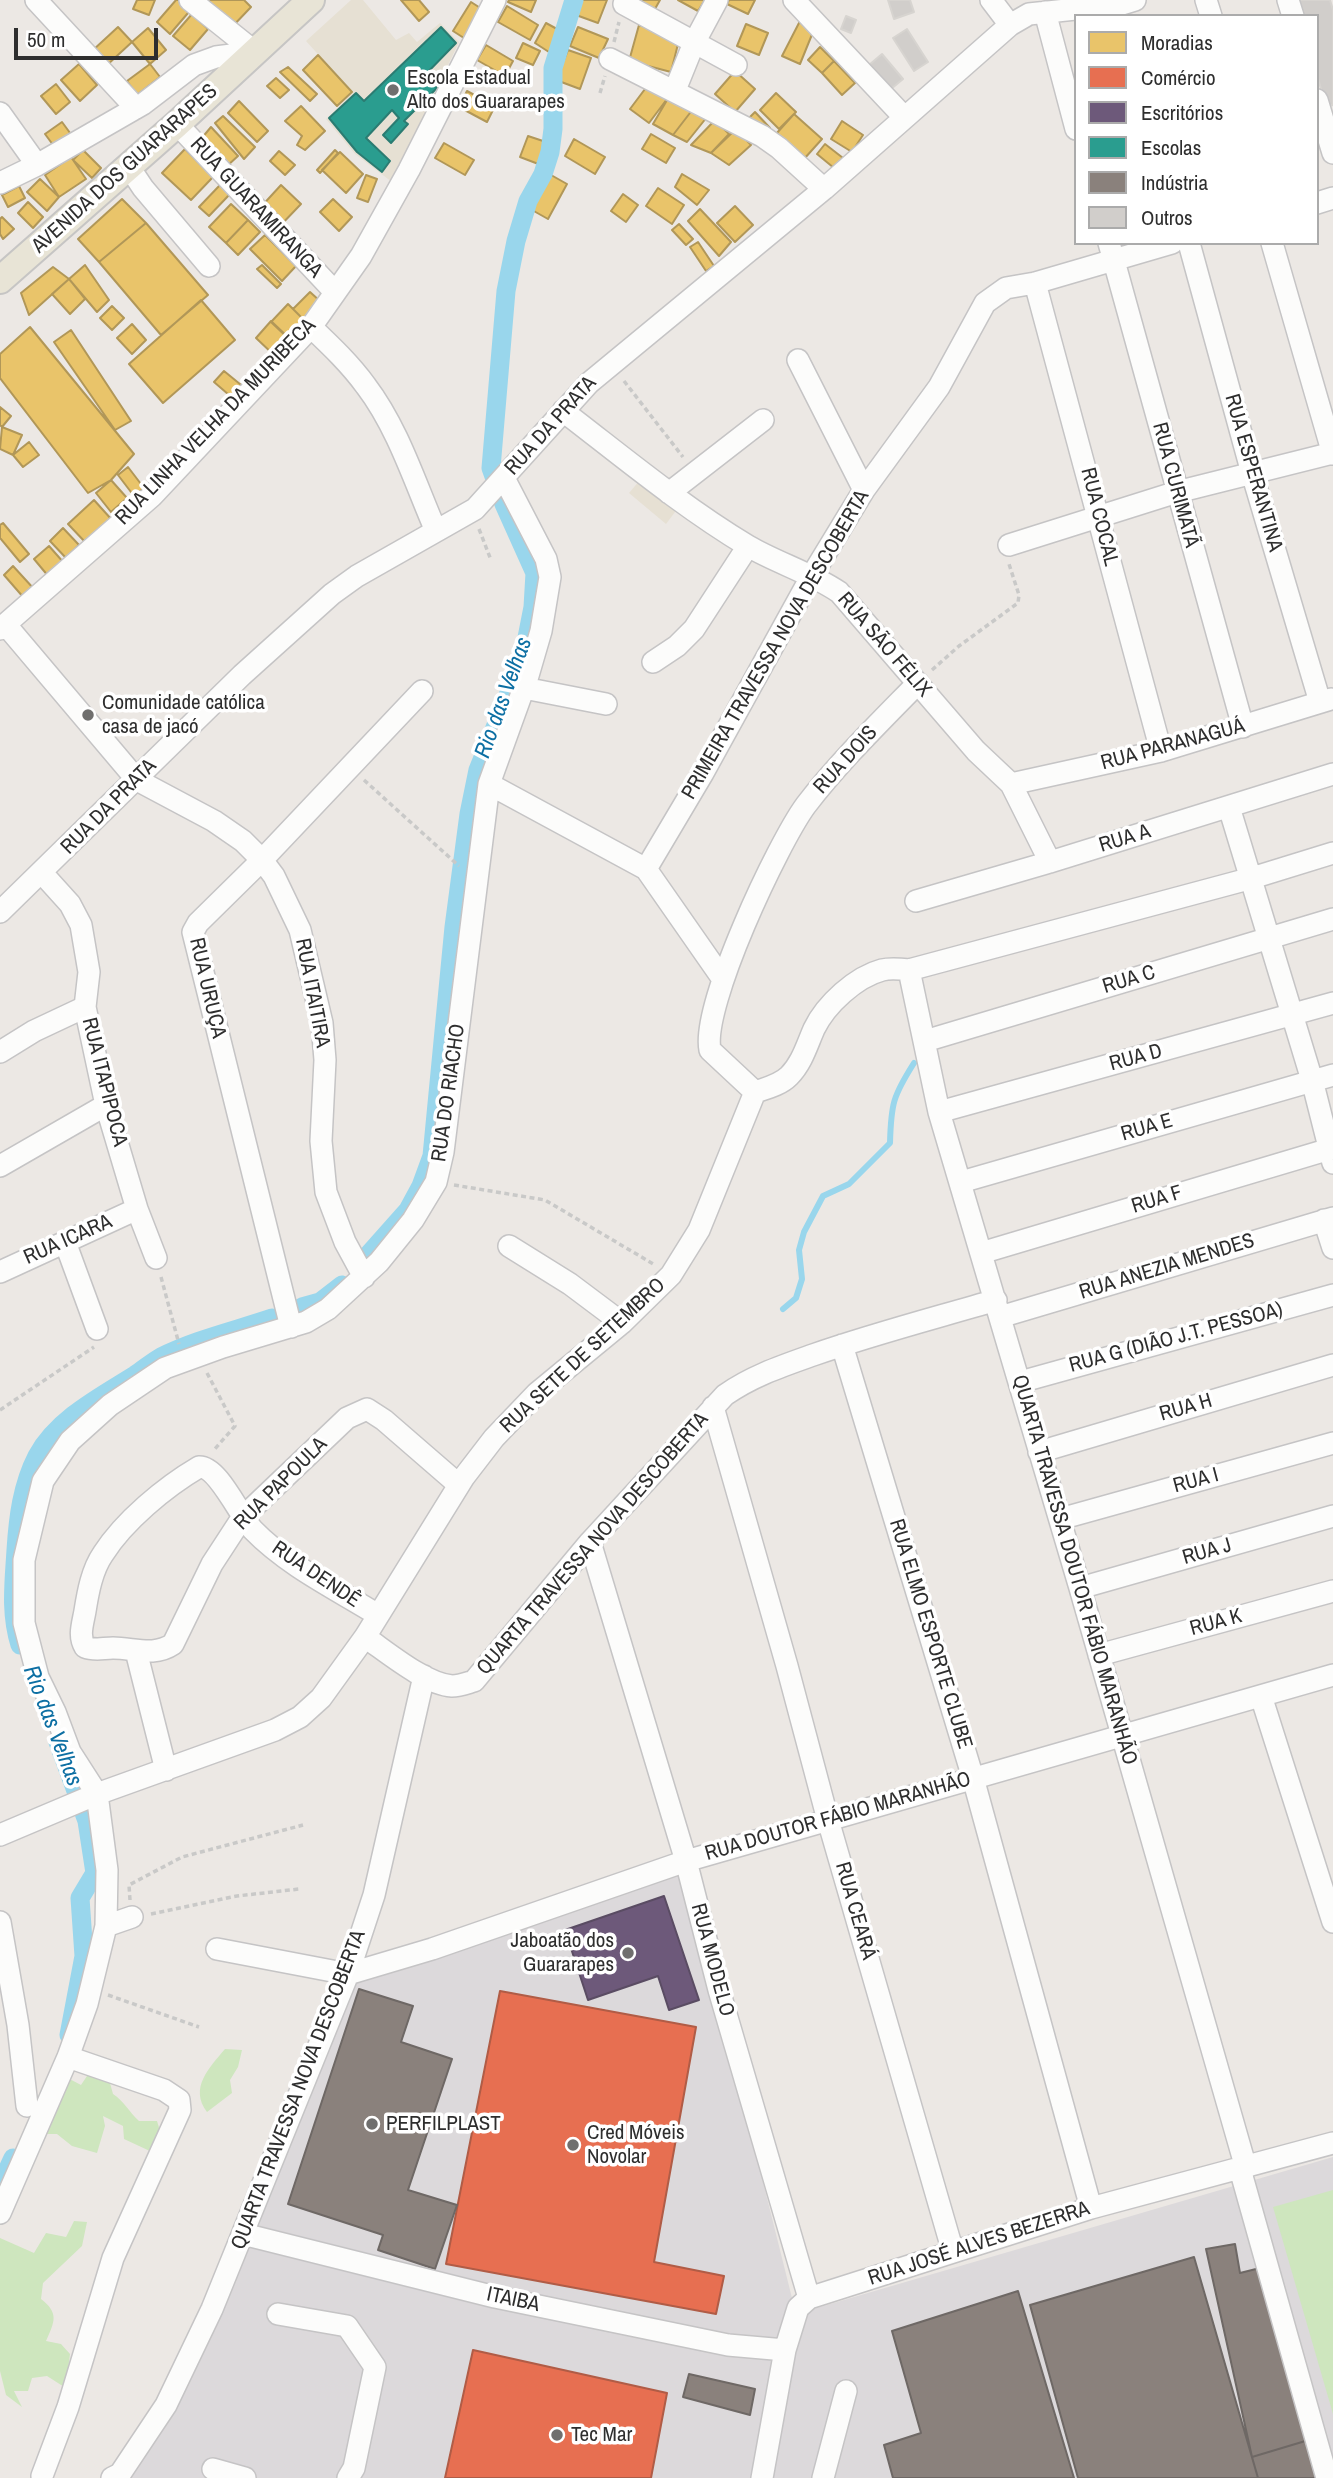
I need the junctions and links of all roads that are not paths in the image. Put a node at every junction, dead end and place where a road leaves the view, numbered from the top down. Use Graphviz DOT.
graph roads {
  1 [pos="36,0"];
  2 [pos="190,0"];
  3 [pos="311,0"];
  4 [pos="495,0"];
  5 [pos="717,0"];
  6 [pos="794,0"];
  7 [pos="991,0"];
  8 [pos="624,4"];
  9 [pos="1128,7"];
  10 [pos="1045,12"];
  11 [pos="1010,25"];
  12 [pos="695,43"];
  13 [pos="255,52"];
  14 [pos="610,59"];
  15 [pos="736,65"];
  16 [pos="675,90"];
  17 [pos="1319,107"];
  18 [pos="136,108"];
  19 [pos="0,113"];
  20 [pos="904,117"];
  21 [pos="1074,121"];
  22 [pos="177,124"];
  23 [pos="1333,153"];
  24 [pos="37,166"];
  25 [pos="129,167"];
  26 [pos="0,183"];
  27 [pos="824,189"];
  28 [pos="1158,245"];
  29 [pos="1190,245"];
  30 [pos="1273,245"];
  31 [pos="1111,252"];
  32 [pos="209,266"];
  33 [pos="0,281"];
  34 [pos="1035,283"];
  35 [pos="335,292"];
  36 [pos="311,327"];
  37 [pos="798,360"];
  38 [pos="563,411"];
  39 [pos="763,420"];
  40 [pos="1333,453"];
  41 [pos="1252,473"];
  42 [pos="499,483"];
  43 [pos="864,490"];
  44 [pos="1177,492"];
  45 [pos="669,493"];
  46 [pos="1097,518"];
  47 [pos="436,531"];
  48 [pos="1009,545"];
  49 [pos="748,546"];
  50 [pos="811,577"];
  51 [pos="3,627"];
  52 [pos="653,662"];
  53 [pos="918,683"];
  54 [pos="524,688"];
  55 [pos="422,691"];
  56 [pos="1326,701"];
  57 [pos="606,704"];
  58 [pos="1243,727"];
  59 [pos="1161,751"];
  60 [pos="1333,774"];
  61 [pos="137,780"];
  62 [pos="1011,784"];
  63 [pos="489,785"];
  64 [pos="1229,807"];
  65 [pos="1333,853"];
  66 [pos="262,860"];
  67 [pos="1050,862"];
  68 [pos="646,869"];
  69 [pos="42,873"];
  70 [pos="1252,878"];
  71 [pos="916,901"];
  72 [pos="0,912"];
  73 [pos="1333,919"];
  74 [pos="1269,937"];
  75 [pos="909,970"];
  76 [pos="722,978"];
  77 [pos="1333,1003"];
  78 [pos="85,1007"];
  79 [pos="1292,1015"];
  80 [pos="925,1041"];
  81 [pos="0,1052"];
  82 [pos="1333,1075"];
  83 [pos="1312,1080"];
  84 [pos="755,1092"];
  85 [pos="106,1105"];
  86 [pos="939,1112"];
  87 [pos="1332,1153"];
  88 [pos="0,1166"];
  89 [pos="961,1182"];
  90 [pos="137,1209"];
  91 [pos="1329,1219"];
  92 [pos="65,1242"];
  93 [pos="509,1246"];
  94 [pos="1333,1248"];
  95 [pos="981,1253"];
  96 [pos="156,1258"];
  97 [pos="360,1270"];
  98 [pos="0,1272"];
  99 [pos="1333,1295"];
  100 [pos="998,1308"];
  101 [pos="622,1323"];
  102 [pos="291,1327"];
  103 [pos="97,1329"];
  104 [pos="842,1345"];
  105 [pos="1333,1364"];
  106 [pos="1020,1382"];
  107 [pos="713,1406"];
  108 [pos="1333,1443"];
  109 [pos="1039,1452"];
  110 [pos="459,1485"];
  111 [pos="1333,1516"];
  112 [pos="242,1518"];
  113 [pos="1060,1519"];
  114 [pos="590,1542"];
  115 [pos="1080,1588"];
  116 [pos="1333,1591"];
  117 [pos="378,1615"];
  118 [pos="365,1637"];
  119 [pos="136,1651"];
  120 [pos="1099,1655"];
  121 [pos="1333,1675"];
  122 [pos="424,1676"];
  123 [pos="1261,1696"];
  124 [pos="1122,1737"];
  125 [pos="166,1770"];
  126 [pos="973,1778"];
  127 [pos="93,1796"];
  128 [pos="828,1820"];
  129 [pos="0,1835"];
  130 [pos="686,1861"];
  131 [pos="132,1917"];
  132 [pos="1333,1922"];
  133 [pos="0,1924"];
  134 [pos="106,1926"];
  135 [pos="217,1949"];
  136 [pos="348,1974"];
  137 [pos="9,2026"];
  138 [pos="68,2057"];
  139 [pos="27,2106"];
  140 [pos="1333,2143"];
  141 [pos="1243,2168"];
  142 [pos="1091,2208"];
  143 [pos="0,2213"];
  144 [pos="243,2234"];
  145 [pos="953,2252"];
  146 [pos="809,2298"];
  147 [pos="278,2314"];
  148 [pos="785,2350"];
  149 [pos="846,2391"];
  150 [pos="212,2469"];
  151 [pos="46,2477"];
  152 [pos="112,2478"];
  153 [pos="245,2478"];
  154 [pos="348,2478"];
  155 [pos="762,2478"];
  156 [pos="823,2478"];
  157 [pos="1327,2478"];
  1 -- 18 [label="street"];
  2 -- 13 [label="street"];
  3 -- 13 [label="main road, AVENIDA DOS GUARARAPES"];
  4 -- 35 [label="street, RUA LINHA VELHA DA MURIBECA"];
  5 -- 12 [label="street"];
  6 -- 20 [label="street"];
  7 -- 11 [label="street"];
  8 -- 12 [label="street"];
  9 -- 10 [label="street, RUA DA PRATA"];
  10 -- 11 [label="street, RUA DA PRATA"];
  10 -- 21 [label="street"];
  11 -- 20 [label="street, RUA DA PRATA"];
  12 -- 15 [label="street"];
  12 -- 16 [label="street"];
  13 -- 18 [label="street"];
  13 -- 22 [label="main road, AVENIDA DOS GUARARAPES"];
  14 -- 16 [label="street"];
  16 -- 27 [label="street"];
  17 -- 23 [label="street"];
  18 -- 24 [label="street"];
  19 -- 24 [label="street"];
  20 -- 27 [label="street, RUA DA PRATA"];
  22 -- 25 [label="main road, AVENIDA DOS GUARARAPES"];
  22 -- 35 [label="street, RUA GUARAMIRANGA"];
  24 -- 26 [label="street"];
  25 -- 32 [label="street"];
  25 -- 33 [label="main road, AVENIDA DOS GUARARAPES"];
  27 -- 38 [label="street, RUA DA PRATA"];
  28 -- 31 [label="street"];
  29 -- 41 [label="street, RUA ESPERANTINA"];
  30 -- 40 [label="street"];
  31 -- 34 [label="street"];
  31 -- 44 [label="street, RUA CURIMATÃ"];
  34 -- 43 [label="street, PRIMEIRA TRAVESSA NOVA DESCOBERTA"];
  34 -- 46 [label="street, RUA COCAL"];
  35 -- 36 [label="street, RUA LINHA VELHA DA MURIBECA"];
  36 -- 47 [label="street"];
  36 -- 51 [label="street, RUA LINHA VELHA DA MURIBECA"];
  37 -- 43 [label="street"];
  38 -- 42 [label="street, RUA DA PRATA"];
  38 -- 45 [label="street, RUA SÃO FÉLIX"];
  39 -- 45 [label="street"];
  40 -- 41 [label="street"];
  41 -- 44 [label="street"];
  41 -- 56 [label="street, RUA ESPERANTINA"];
  42 -- 47 [label="street, RUA DA PRATA"];
  42 -- 54 [label="street, RUA DO RIACHO"];
  43 -- 50 [label="street, PRIMEIRA TRAVESSA NOVA DESCOBERTA"];
  44 -- 46 [label="street"];
  44 -- 58 [label="street, RUA CURIMATÃ"];
  45 -- 49 [label="street, RUA SÃO FÉLIX"];
  46 -- 48 [label="street"];
  46 -- 59 [label="street, RUA COCAL"];
  47 -- 61 [label="street, RUA DA PRATA"];
  49 -- 50 [label="street, RUA SÃO FÉLIX"];
  49 -- 52 [label="street"];
  50 -- 53 [label="street, RUA SÃO FÉLIX"];
  50 -- 68 [label="street, PRIMEIRA TRAVESSA NOVA DESCOBERTA"];
  51 -- 61 [label="street"];
  53 -- 62 [label="street, RUA SÃO FÉLIX"];
  53 -- 76 [label="street, RUA DOIS"];
  54 -- 57 [label="street"];
  54 -- 63 [label="street, RUA DO RIACHO"];
  55 -- 66 [label="street, RUA URUÇA"];
  56 -- 58 [label="street, RUA PARANAGUÁ"];
  58 -- 59 [label="street, RUA PARANAGUÁ"];
  59 -- 62 [label="street, RUA PARANAGUÁ"];
  60 -- 64 [label="street, RUA A"];
  61 -- 66 [label="street, RUA ITAITIRA"];
  61 -- 69 [label="street, RUA DA PRATA"];
  62 -- 67 [label="street, RUA SÃO FÉLIX"];
  63 -- 68 [label="street"];
  63 -- 97 [label="street, RUA DO RIACHO"];
  64 -- 67 [label="street, RUA A"];
  64 -- 70 [label="street"];
  65 -- 70 [label="street"];
  66 -- 97 [label="street, RUA ITAITIRA"];
  66 -- 102 [label="street, RUA URUÇA"];
  67 -- 71 [label="street, RUA A"];
  68 -- 76 [label="street"];
  69 -- 72 [label="street, RUA DA PRATA"];
  69 -- 78 [label="street, RUA ITAPIPOCA"];
  70 -- 74 [label="street"];
  70 -- 75 [label="street"];
  73 -- 74 [label="street, RUA C"];
  74 -- 79 [label="street"];
  74 -- 80 [label="street, RUA C"];
  75 -- 80 [label="street, QUARTA TRAVESSA DOUTOR FÁBIO MARANHÃO"];
  75 -- 84 [label="street"];
  76 -- 84 [label="street, RUA DOIS"];
  77 -- 79 [label="street, RUA D"];
  78 -- 81 [label="street"];
  78 -- 85 [label="street, RUA ITAPIPOCA"];
  79 -- 83 [label="street"];
  79 -- 86 [label="street, RUA D"];
  80 -- 86 [label="street, QUARTA TRAVESSA DOUTOR FÁBIO MARANHÃO"];
  82 -- 83 [label="street, RUA E"];
  83 -- 87 [label="street"];
  83 -- 89 [label="street, RUA E"];
  84 -- 101 [label="street, RUA SETE DE SETEMBRO"];
  85 -- 88 [label="street"];
  85 -- 90 [label="street, RUA ITAPIPOCA"];
  86 -- 89 [label="street, QUARTA TRAVESSA DOUTOR FÁBIO MARANHÃO"];
  87 -- 95 [label="street, RUA F"];
  89 -- 95 [label="street, QUARTA TRAVESSA DOUTOR FÁBIO MARANHÃO"];
  90 -- 92 [label="street, RUA ICARA"];
  90 -- 96 [label="street, RUA ITAPIPOCA"];
  91 -- 94 [label="street"];
  91 -- 100 [label="street, RUA ANEZIA MENDES"];
  92 -- 98 [label="street, RUA ICARA"];
  92 -- 103 [label="street"];
  93 -- 101 [label="street"];
  95 -- 100 [label="street, QUARTA TRAVESSA DOUTOR FÁBIO MARANHÃO"];
  97 -- 102 [label="street, RUA DO RIACHO"];
  99 -- 106 [label="street, RUA G (DIÃO J.T. PESSOA)"];
  100 -- 104 [label="street, QUARTA TRAVESSA NOVA DESCOBERTA"];
  100 -- 106 [label="street, QUARTA TRAVESSA DOUTOR FÁBIO MARANHÃO"];
  101 -- 110 [label="street, RUA SETE DE SETEMBRO"];
  102 -- 127 [label="street, RUA DO RIACHO"];
  104 -- 107 [label="street, QUARTA TRAVESSA NOVA DESCOBERTA"];
  104 -- 126 [label="street, RUA ELMO ESPORTE CLUBE"];
  105 -- 109 [label="street, RUA H"];
  106 -- 109 [label="street, QUARTA TRAVESSA DOUTOR FÁBIO MARANHÃO"];
  107 -- 114 [label="street, QUARTA TRAVESSA NOVA DESCOBERTA"];
  107 -- 128 [label="street, RUA CEARÁ"];
  108 -- 113 [label="street, RUA I"];
  109 -- 113 [label="street, QUARTA TRAVESSA DOUTOR FÁBIO MARANHÃO"];
  110 -- 112 [label="street, RUA PAPOULA"];
  110 -- 117 [label="street, RUA SETE DE SETEMBRO"];
  111 -- 115 [label="street, RUA J"];
  112 -- 117 [label="street, RUA DENDÊ"];
  112 -- 119 [label="street, RUA PAPOULA"];
  112 -- 119 [label="street, RUA DENDÊ"];
  113 -- 115 [label="street, QUARTA TRAVESSA DOUTOR FÁBIO MARANHÃO"];
  114 -- 122 [label="street, QUARTA TRAVESSA NOVA DESCOBERTA"];
  114 -- 130 [label="street, RUA MODELO"];
  115 -- 120 [label="street, QUARTA TRAVESSA DOUTOR FÁBIO MARANHÃO"];
  116 -- 120 [label="street, RUA K"];
  117 -- 118 [label="street, RUA SETE DE SETEMBRO"];
  118 -- 122 [label="street, QUARTA TRAVESSA NOVA DESCOBERTA"];
  118 -- 125 [label="street, RUA SETE DE SETEMBRO"];
  119 -- 125 [label="street"];
  120 -- 124 [label="street, QUARTA TRAVESSA DOUTOR FÁBIO MARANHÃO"];
  121 -- 123 [label="street, RUA DOUTOR FÁBIO MARANHÃO"];
  122 -- 136 [label="street, QUARTA TRAVESSA NOVA DESCOBERTA"];
  123 -- 124 [label="street, RUA DOUTOR FÁBIO MARANHÃO"];
  123 -- 132 [label="street"];
  124 -- 126 [label="street, RUA DOUTOR FÁBIO MARANHÃO"];
  124 -- 141 [label="street, QUARTA TRAVESSA DOUTOR FÁBIO MARANHÃO"];
  125 -- 127 [label="street, RUA SETE DE SETEMBRO"];
  126 -- 128 [label="street, RUA DOUTOR FÁBIO MARANHÃO"];
  126 -- 142 [label="street, RUA ELMO ESPORTE CLUBE"];
  127 -- 129 [label="street, RUA SETE DE SETEMBRO"];
  127 -- 134 [label="street"];
  128 -- 130 [label="street, RUA DOUTOR FÁBIO MARANHÃO"];
  128 -- 145 [label="street, RUA CEARÁ"];
  130 -- 136 [label="street, RUA DOUTOR FÁBIO MARANHÃO"];
  130 -- 146 [label="street, RUA MODELO"];
  131 -- 134 [label="street"];
  133 -- 137 [label="street"];
  134 -- 138 [label="street"];
  135 -- 136 [label="street"];
  136 -- 144 [label="street, QUARTA TRAVESSA NOVA DESCOBERTA"];
  137 -- 139 [label="street"];
  138 -- 143 [label="street"];
  138 -- 151 [label="street"];
  140 -- 141 [label="street, RUA JOSÉ ALVES BEZERRA"];
  141 -- 142 [label="street, RUA JOSÉ ALVES BEZERRA"];
  141 -- 157 [label="street, QUARTA TRAVESSA DOUTOR FÁBIO MARANHÃO"];
  142 -- 145 [label="street, RUA JOSÉ ALVES BEZERRA"];
  144 -- 148 [label="street, ITAIBA"];
  144 -- 152 [label="street, QUARTA TRAVESSA NOVA DESCOBERTA"];
  145 -- 146 [label="street, RUA JOSÉ ALVES BEZERRA"];
  146 -- 148 [label="street"];
  147 -- 154 [label="street"];
  148 -- 155 [label="street"];
  149 -- 156 [label="street"];
  150 -- 153 [label="street"];
}
